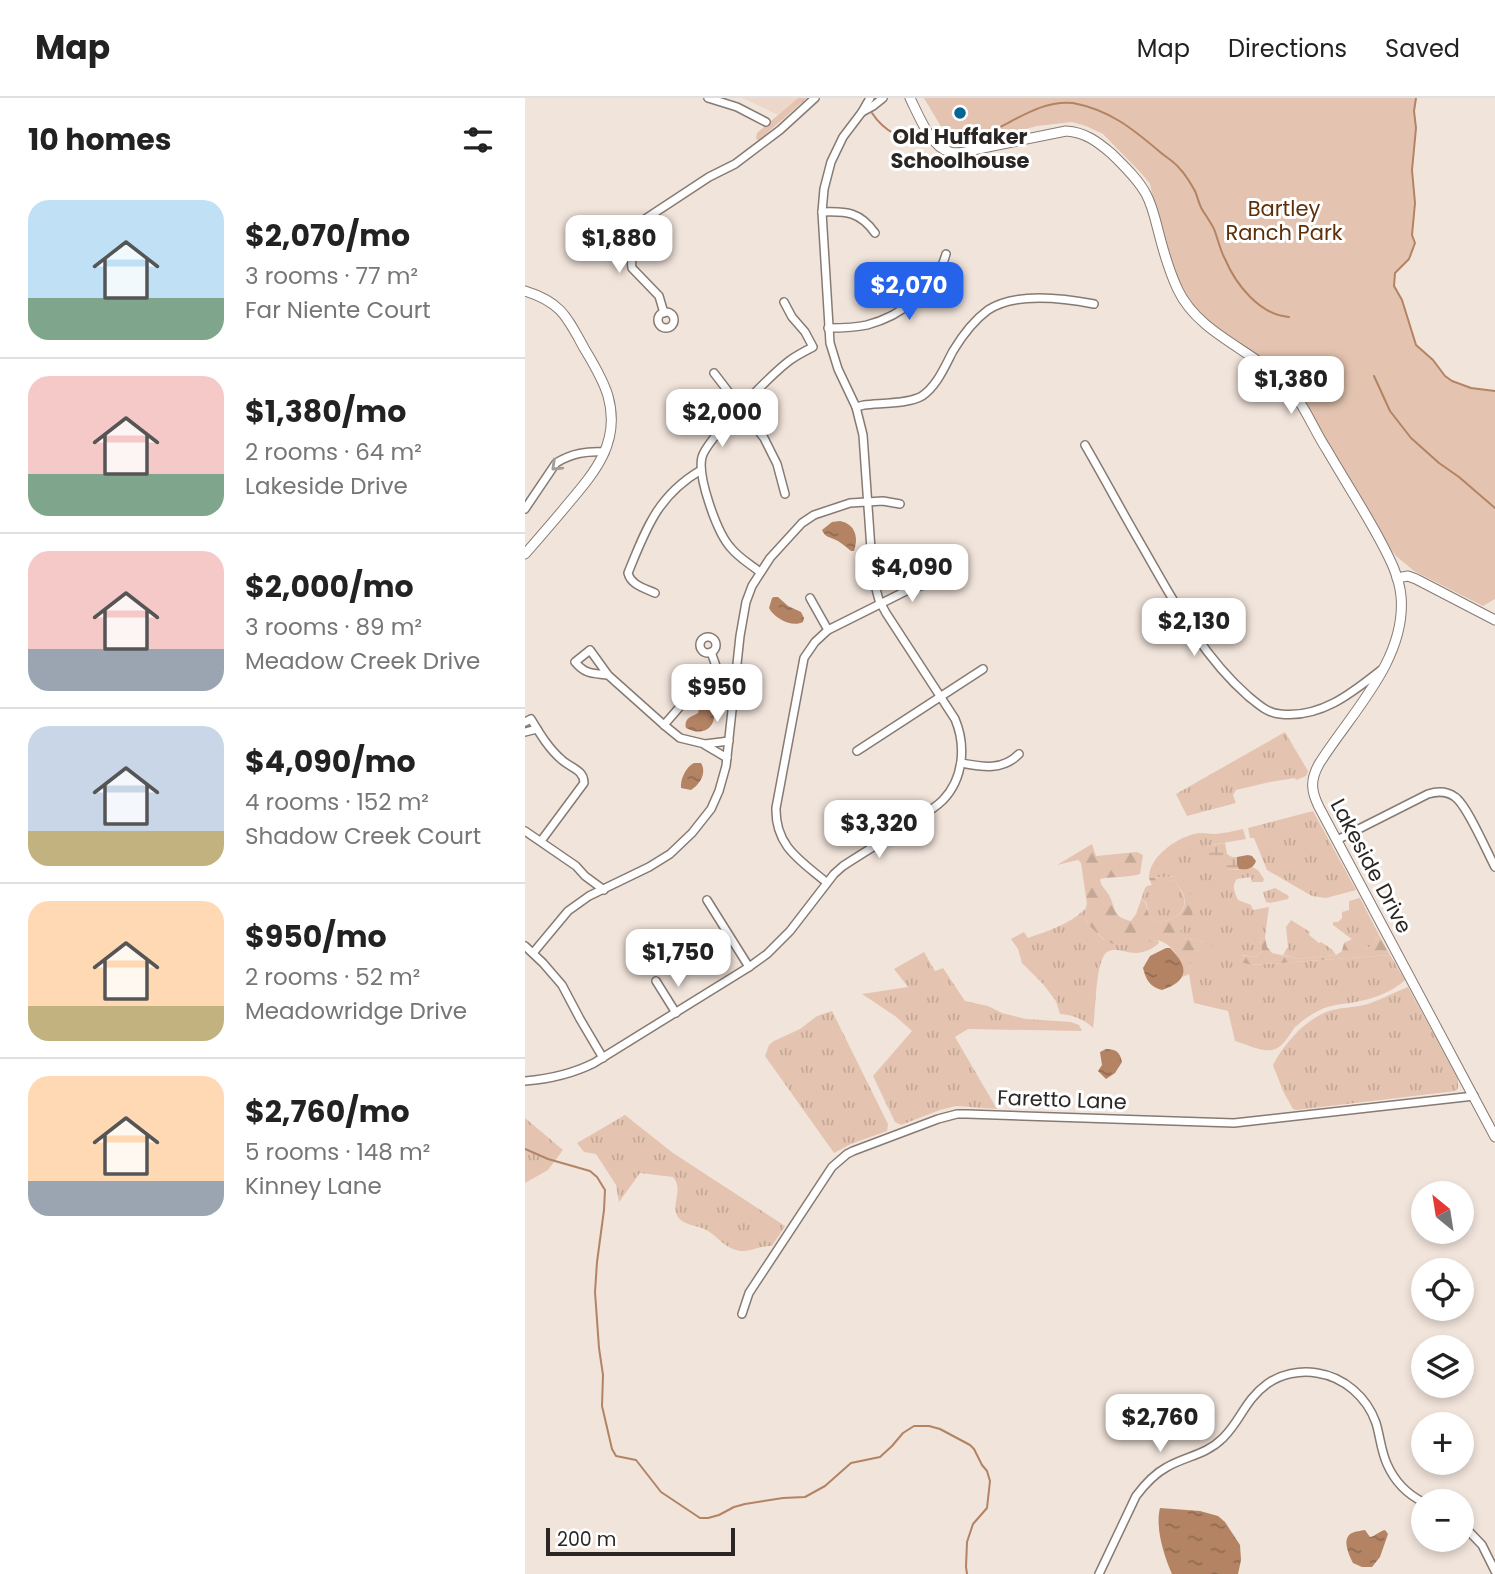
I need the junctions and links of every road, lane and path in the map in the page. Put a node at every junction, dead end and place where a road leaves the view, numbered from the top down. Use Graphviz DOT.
graph roads {
  1 [pos="708,98"];
  2 [pos="815,98"];
  3 [pos="870,98"];
  4 [pos="883,98"];
  5 [pos="910,98"];
  6 [pos="862,112"];
  7 [pos="766,122"];
  8 [pos="823,212"];
  9 [pos="640,222"];
  10 [pos="876,233"];
  11 [pos="618,249"];
  12 [pos="946,254"];
  13 [pos="525,291"];
  14 [pos="784,302"];
  15 [pos="1094,304"];
  16 [pos="664,313"];
  17 [pos="828,328"];
  18 [pos="714,373"];
  19 [pos="856,407"];
  20 [pos="741,409"];
  21 [pos="1085,445"];
  22 [pos="605,453"];
  23 [pos="701,470"];
  24 [pos="785,494"];
  25 [pos="867,499"];
  26 [pos="900,504"];
  27 [pos="525,509"];
  28 [pos="525,554"];
  29 [pos="760,572"];
  30 [pos="1397,578"];
  31 [pos="940,584"];
  32 [pos="655,593"];
  33 [pos="810,598"];
  34 [pos="881,604"];
  35 [pos="1495,620"];
  36 [pos="828,630"];
  37 [pos="711,652"];
  38 [pos="1383,668"];
  39 [pos="983,669"];
  40 [pos="608,675"];
  41 [pos="941,697"];
  42 [pos="525,722"];
  43 [pos="663,725"];
  44 [pos="537,729"];
  45 [pos="525,732"];
  46 [pos="729,741"];
  47 [pos="705,744"];
  48 [pos="857,751"];
  49 [pos="1019,754"];
  50 [pos="727,758"];
  51 [pos="961,763"];
  52 [pos="525,831"];
  53 [pos="1337,840"];
  54 [pos="541,841"];
  55 [pos="1495,867"];
  56 [pos="585,876"];
  57 [pos="826,882"];
  58 [pos="604,890"];
  59 [pos="589,896"];
  60 [pos="707,900"];
  61 [pos="525,946"];
  62 [pos="533,953"];
  63 [pos="749,967"];
  64 [pos="656,981"];
  65 [pos="676,1013"];
  66 [pos="603,1058"];
  67 [pos="525,1081"];
  68 [pos="1473,1096"];
  69 [pos="1495,1137"];
  70 [pos="742,1314"];
  71 [pos="1411,1494"];
  72 [pos="1474,1535"];
  73 [pos="1495,1571"];
  74 [pos="1099,1574"];
  1 -- 7 [label="street"];
  2 -- 9 [label="street"];
  3 -- 6 [label="street"];
  4 -- 6 [label="street"];
  5 -- 30 [label="street, Lakeside Drive"];
  6 -- 8 [label="street"];
  8 -- 10 [label="street"];
  8 -- 17 [label="street"];
  9 -- 11 [label="street"];
  9 -- 16 [label="street"];
  12 -- 17 [label="street"];
  13 -- 22 [label="street"];
  14 -- 20 [label="street"];
  15 -- 19 [label="street"];
  17 -- 19 [label="street"];
  18 -- 20 [label="street"];
  19 -- 25 [label="street"];
  20 -- 23 [label="street"];
  20 -- 24 [label="street"];
  21 -- 38 [label="street"];
  22 -- 27 [label="street, one-way"];
  22 -- 28 [label="street"];
  23 -- 29 [label="street"];
  23 -- 32 [label="street"];
  25 -- 26 [label="street"];
  25 -- 29 [label="street"];
  25 -- 34 [label="street"];
  29 -- 46 [label="street"];
  30 -- 35 [label="street"];
  30 -- 38 [label="street, Lakeside Drive"];
  31 -- 34 [label="street"];
  33 -- 36 [label="street"];
  34 -- 36 [label="street"];
  34 -- 41 [label="street"];
  36 -- 57 [label="street"];
  37 -- 43 [label="street"];
  38 -- 53 [label="street, Lakeside Drive"];
  39 -- 41 [label="street"];
  40 -- 43 [label="street"];
  41 -- 48 [label="street"];
  41 -- 51 [label="street"];
  42 -- 44 [label="street"];
  43 -- 47 [label="street"];
  44 -- 45 [label="street"];
  44 -- 54 [label="street"];
  46 -- 47 [label="street"];
  46 -- 50 [label="street"];
  47 -- 50 [label="street"];
  49 -- 51 [label="street"];
  50 -- 58 [label="street"];
  51 -- 57 [label="street"];
  52 -- 54 [label="street"];
  53 -- 55 [label="street"];
  53 -- 68 [label="street, Lakeside Drive"];
  54 -- 56 [label="street"];
  56 -- 58 [label="street"];
  56 -- 59 [label="street"];
  57 -- 63 [label="street"];
  58 -- 59 [label="street"];
  59 -- 62 [label="street"];
  60 -- 63 [label="street"];
  61 -- 62 [label="street"];
  62 -- 66 [label="street"];
  63 -- 65 [label="street"];
  64 -- 65 [label="street"];
  65 -- 66 [label="street"];
  66 -- 67 [label="street"];
  68 -- 69 [label="street, Lakeside Drive"];
  68 -- 70 [label="street, Faretto Lane"];
  71 -- 74 [label="street"];
  72 -- 73 [label="street"];
}
